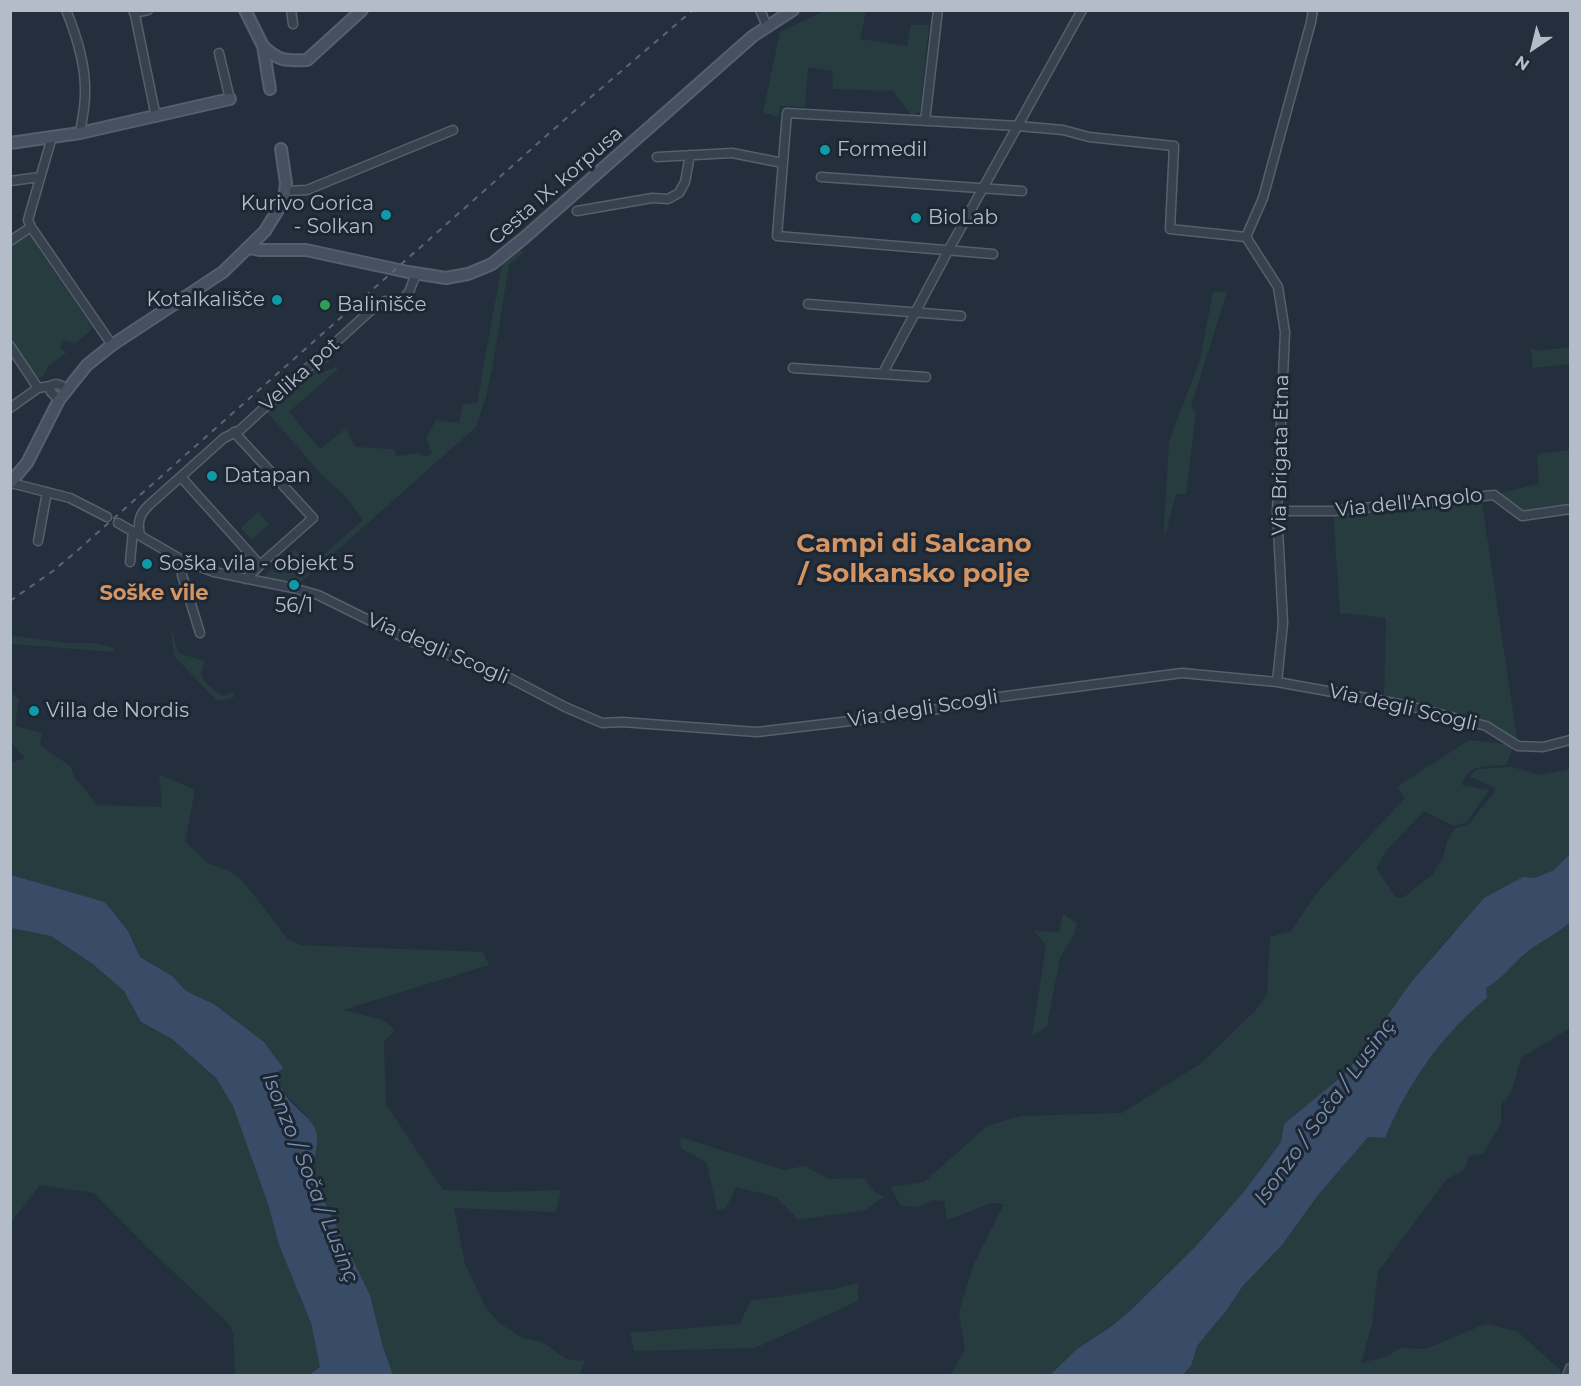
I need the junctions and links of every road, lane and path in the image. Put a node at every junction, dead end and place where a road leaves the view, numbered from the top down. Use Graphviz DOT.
graph roads {
  1 [pos="66,10"];
  2 [pos="148,10"];
  3 [pos="245,10"];
  4 [pos="291,10"];
  5 [pos="362,10"];
  6 [pos="760,10"];
  7 [pos="792,10"];
  8 [pos="938,10"];
  9 [pos="1082,10"];
  10 [pos="1313,10"];
  11 [pos="134,12"];
  12 [pos="293,24"];
  13 [pos="767,26"];
  14 [pos="263,46"];
  15 [pos="219,53"];
  16 [pos="270,89"];
  17 [pos="230,99"];
  18 [pos="156,117"];
  19 [pos="926,121"];
  20 [pos="1018,126"];
  21 [pos="453,130"];
  22 [pos="80,132"];
  23 [pos="52,137"];
  24 [pos="10,142"];
  25 [pos="281,149"];
  26 [pos="690,155"];
  27 [pos="657,157"];
  28 [pos="783,163"];
  29 [pos="40,177"];
  30 [pos="821,177"];
  31 [pos="10,181"];
  32 [pos="983,189"];
  33 [pos="285,191"];
  34 [pos="1022,191"];
  35 [pos="577,211"];
  36 [pos="30,227"];
  37 [pos="1246,237"];
  38 [pos="10,241"];
  39 [pos="249,248"];
  40 [pos="948,251"];
  41 [pos="993,254"];
  42 [pos="416,274"];
  43 [pos="808,304"];
  44 [pos="915,312"];
  45 [pos="961,316"];
  46 [pos="112,345"];
  47 [pos="10,346"];
  48 [pos="793,368"];
  49 [pos="883,373"];
  50 [pos="926,377"];
  51 [pos="50,386"];
  52 [pos="38,388"];
  53 [pos="66,389"];
  54 [pos="59,400"];
  55 [pos="10,408"];
  56 [pos="234,432"];
  57 [pos="181,477"];
  58 [pos="11,483"];
  59 [pos="47,492"];
  60 [pos="1570,509"];
  61 [pos="1277,511"];
  62 [pos="107,517"];
  63 [pos="118,523"];
  64 [pos="137,533"];
  65 [pos="38,542"];
  66 [pos="182,560"];
  67 [pos="130,562"];
  68 [pos="260,565"];
  69 [pos="246,579"];
  70 [pos="200,633"];
  71 [pos="1277,682"];
  72 [pos="1570,740"];
  73 [pos="1570,1368"];
  74 [pos="1567,1376"];
  1 -- 22 [label="street"];
  2 -- 11 [label="street"];
  3 -- 14 [label="main road"];
  4 -- 12 [label="street"];
  5 -- 14 [label="main road"];
  6 -- 13 [label="street"];
  7 -- 13 [label="main road, Cesta IX. korpusa"];
  8 -- 19 [label="street"];
  9 -- 20 [label="street"];
  10 -- 37 [label="street"];
  11 -- 18 [label="street"];
  13 -- 42 [label="main road, Cesta IX. korpusa"];
  14 -- 16 [label="main road"];
  15 -- 17 [label="street"];
  17 -- 18 [label="main road"];
  18 -- 22 [label="main road"];
  19 -- 20 [label="street"];
  19 -- 28 [label="street"];
  20 -- 32 [label="street"];
  20 -- 37 [label="street"];
  21 -- 33 [label="street"];
  22 -- 23 [label="main road"];
  23 -- 24 [label="main road"];
  23 -- 29 [label="street"];
  25 -- 33 [label="main road"];
  26 -- 27 [label="street"];
  26 -- 28 [label="street"];
  26 -- 35 [label="street"];
  28 -- 40 [label="street"];
  29 -- 31 [label="street"];
  29 -- 36 [label="street"];
  30 -- 32 [label="street"];
  32 -- 34 [label="street"];
  32 -- 40 [label="street"];
  33 -- 39 [label="main road"];
  36 -- 38 [label="street"];
  36 -- 46 [label="street"];
  37 -- 61 [label="street, Via Brigata Etna"];
  39 -- 42 [label="main road, Cesta IX. korpusa"];
  39 -- 46 [label="main road"];
  40 -- 41 [label="street"];
  40 -- 44 [label="street"];
  42 -- 56 [label="street, Velika pot"];
  43 -- 44 [label="street"];
  44 -- 45 [label="street"];
  44 -- 49 [label="street"];
  46 -- 53 [label="main road"];
  47 -- 52 [label="street"];
  48 -- 49 [label="street"];
  49 -- 50 [label="street"];
  51 -- 52 [label="street"];
  51 -- 53 [label="street"];
  51 -- 54 [label="street"];
  52 -- 55 [label="street"];
  53 -- 54 [label="main road"];
  54 -- 58 [label="main road"];
  56 -- 57 [label="street, Velika pot"];
  56 -- 68 [label="street"];
  57 -- 64 [label="street, Velika pot"];
  57 -- 68 [label="street"];
  58 -- 59 [label="street"];
  59 -- 62 [label="street"];
  59 -- 65 [label="street"];
  60 -- 61 [label="street, Via dell'Angolo"];
  61 -- 71 [label="street, Via Brigata Etna"];
  63 -- 64 [label="street"];
  64 -- 66 [label="street"];
  64 -- 67 [label="street, Velika pot"];
  66 -- 69 [label="street"];
  66 -- 70 [label="street"];
  68 -- 69 [label="street"];
  69 -- 71 [label="street, Via degli Scogli"];
  71 -- 72 [label="street, Via degli Scogli"];
  73 -- 74 [label="street"];
}
